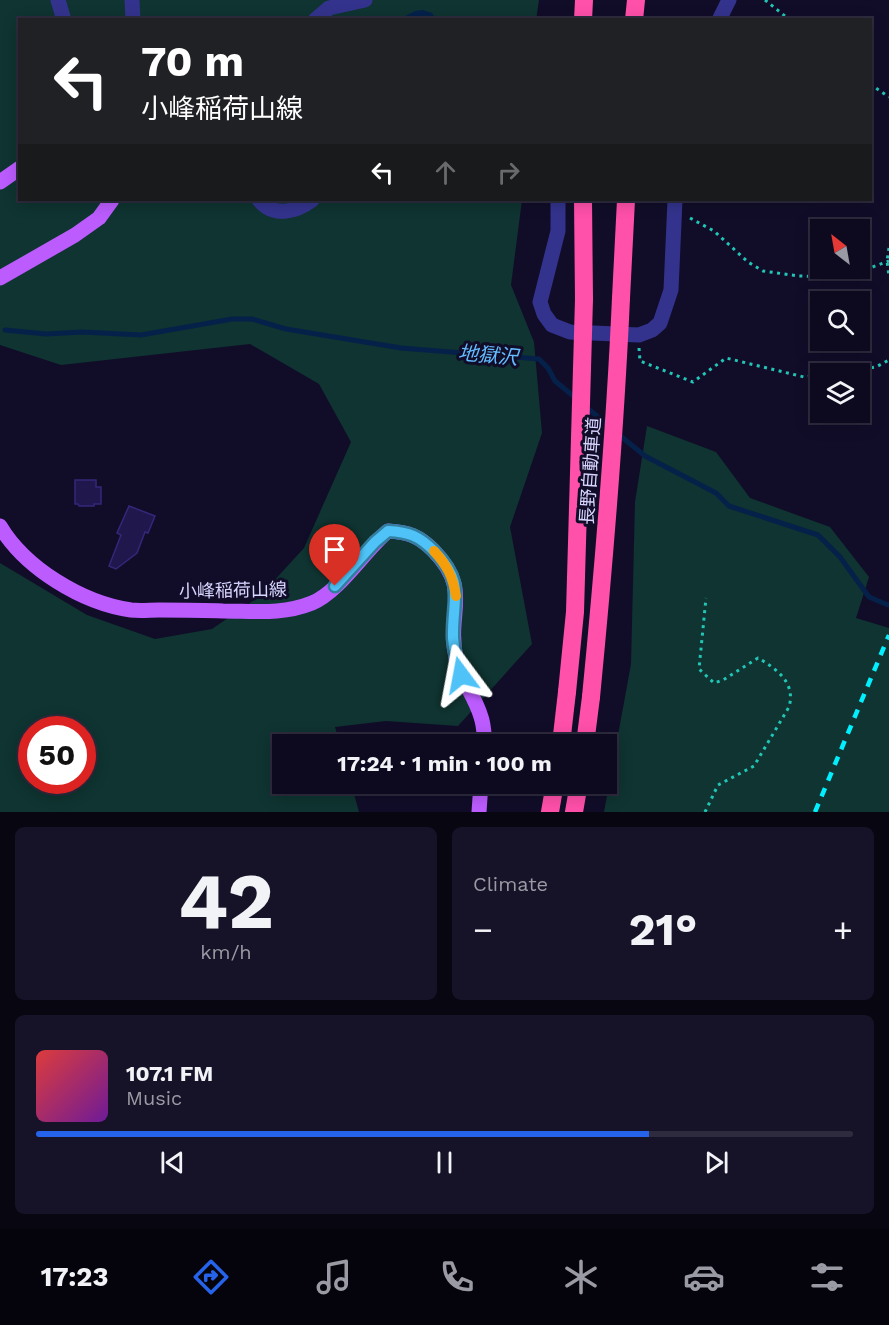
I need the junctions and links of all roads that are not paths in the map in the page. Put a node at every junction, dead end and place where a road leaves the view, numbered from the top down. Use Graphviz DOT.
graph roads {
  1 [pos="58,0"];
  2 [pos="132,0"];
  3 [pos="365,0"];
  4 [pos="584,0"];
  5 [pos="636,0"];
  6 [pos="729,0"];
  7 [pos="63,18"];
  8 [pos="133,18"];
  9 [pos="317,18"];
  10 [pos="583,18"];
  11 [pos="634,18"];
  12 [pos="720,18"];
  13 [pos="18,169"];
  14 [pos="0,182"];
  15 [pos="111,201"];
  16 [pos="261,201"];
  17 [pos="310,201"];
  18 [pos="558,201"];
  19 [pos="584,201"];
  20 [pos="626,201"];
  21 [pos="675,205"];
  22 [pos="0,278"];
  23 [pos="0,526"];
  24 [pos="484,734"];
  25 [pos="562,734"];
  26 [pos="586,734"];
  27 [pos="481,794"];
  28 [pos="553,794"];
  29 [pos="577,794"];
  30 [pos="479,812"];
  31 [pos="550,812"];
  32 [pos="574,812"];
  1 -- 7 [label="street"];
  2 -- 8 [label="street"];
  3 -- 9 [label="street"];
  4 -- 10 [label="highway"];
  5 -- 11 [label="highway"];
  6 -- 12 [label="street"];
  13 -- 14 [label="main road"];
  15 -- 22 [label="main road"];
  16 -- 17 [label="street"];
  18 -- 21 [label="street"];
  19 -- 25 [label="highway, 長野自動車道, bridge"];
  20 -- 26 [label="highway, 長野自動車道, bridge"];
  23 -- 24 [label="main road, 小峰稲荷山線"];
  27 -- 30 [label="main road"];
  28 -- 31 [label="highway"];
  29 -- 32 [label="highway"];
}
